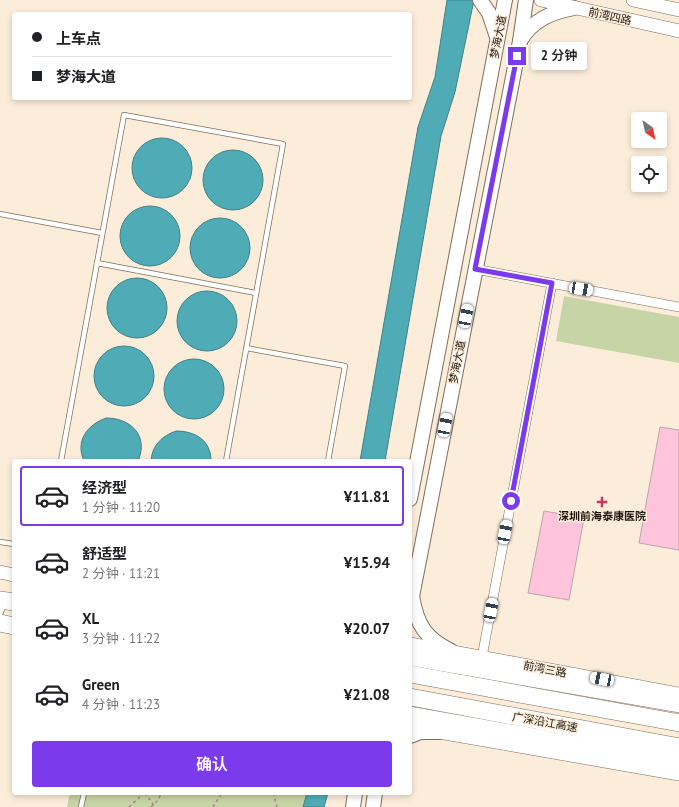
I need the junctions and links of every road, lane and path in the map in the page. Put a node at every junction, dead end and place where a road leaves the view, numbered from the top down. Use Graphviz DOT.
graph roads {
  1 [pos="480,0"];
  2 [pos="505,0"];
  3 [pos="526,0"];
  4 [pos="541,0"];
  5 [pos="634,0"];
  6 [pos="574,8"];
  7 [pos="679,10"];
  8 [pos="679,31"];
  9 [pos="497,39"];
  10 [pos="520,41"];
  11 [pos="0,214"];
  12 [pos="102,233"];
  13 [pos="97,263"];
  14 [pos="475,269"];
  15 [pos="552,283"];
  16 [pos="256,293"];
  17 [pos="679,306"];
  18 [pos="246,348"];
  19 [pos="61,459"];
  20 [pos="226,459"];
  21 [pos="328,459"];
  22 [pos="412,487"];
  23 [pos="0,542"];
  24 [pos="12,544"];
  25 [pos="0,572"];
  26 [pos="12,575"];
  27 [pos="412,597"];
  28 [pos="412,604"];
  29 [pos="4,609"];
  30 [pos="12,623"];
  31 [pos="412,644"];
  32 [pos="451,651"];
  33 [pos="412,657"];
  34 [pos="482,657"];
  35 [pos="412,674"];
  36 [pos="679,694"];
  37 [pos="412,697"];
  38 [pos="679,704"];
  39 [pos="412,715"];
  40 [pos="679,723"];
  41 [pos="412,727"];
  42 [pos="440,732"];
  43 [pos="412,735"];
  44 [pos="679,747"];
  45 [pos="679,763"];
  46 [pos="679,774"];
  47 [pos="84,795"];
  48 [pos="142,795"];
  49 [pos="146,795"];
  50 [pos="161,795"];
  51 [pos="221,795"];
  52 [pos="274,795"];
  53 [pos="355,795"];
  54 [pos="375,795"];
  55 [pos="154,806"];
  56 [pos="81,807"];
  57 [pos="129,807"];
  58 [pos="151,807"];
  59 [pos="213,807"];
  60 [pos="277,807"];
  61 [pos="353,807"];
  62 [pos="373,807"];
  1 -- 9 [label="main road"];
  2 -- 9 [label="main road, 梦海大道"];
  3 -- 10 [label="main road, 梦海大道"];
  4 -- 6 [label="main road, 前湾四路"];
  5 -- 7 [label="main road, 前湾四路"];
  6 -- 8 [label="main road, 前湾四路"];
  6 -- 10 [label="main road"];
  9 -- 22 [label="main road, 梦海大道"];
  10 -- 14 [label="main road, 梦海大道"];
  11 -- 12 [label="lane"];
  12 -- 13 [label="lane"];
  12 -- 16 [label="lane"];
  13 -- 16 [label="lane"];
  13 -- 19 [label="lane"];
  14 -- 15 [label="street"];
  14 -- 27 [label="main road, 梦海大道"];
  15 -- 17 [label="street"];
  15 -- 34 [label="street"];
  16 -- 18 [label="lane"];
  18 -- 20 [label="lane"];
  18 -- 21 [label="lane"];
  23 -- 24 [label="lane"];
  25 -- 26 [label="main road"];
  28 -- 32 [label="main road"];
  29 -- 30 [label="highway"];
  31 -- 32 [label="main road, 前湾三路"];
  32 -- 34 [label="main road, 前湾三路"];
  33 -- 38 [label="highway"];
  34 -- 36 [label="main road, 前湾三路"];
  35 -- 40 [label="highway, 广深沿江高速"];
  37 -- 44 [label="highway, 广深沿江高速"];
  39 -- 45 [label="highway"];
  41 -- 42 [label="main road"];
  42 -- 43 [label="main road"];
  42 -- 46 [label="main road"];
  47 -- 56 [label="lane"];
  48 -- 57 [label="path"];
  49 -- 55 [label="path"];
  50 -- 55 [label="path"];
  51 -- 59 [label="path"];
  52 -- 60 [label="path"];
  53 -- 61 [label="main road"];
  54 -- 62 [label="main road"];
  55 -- 58 [label="path"];
}
